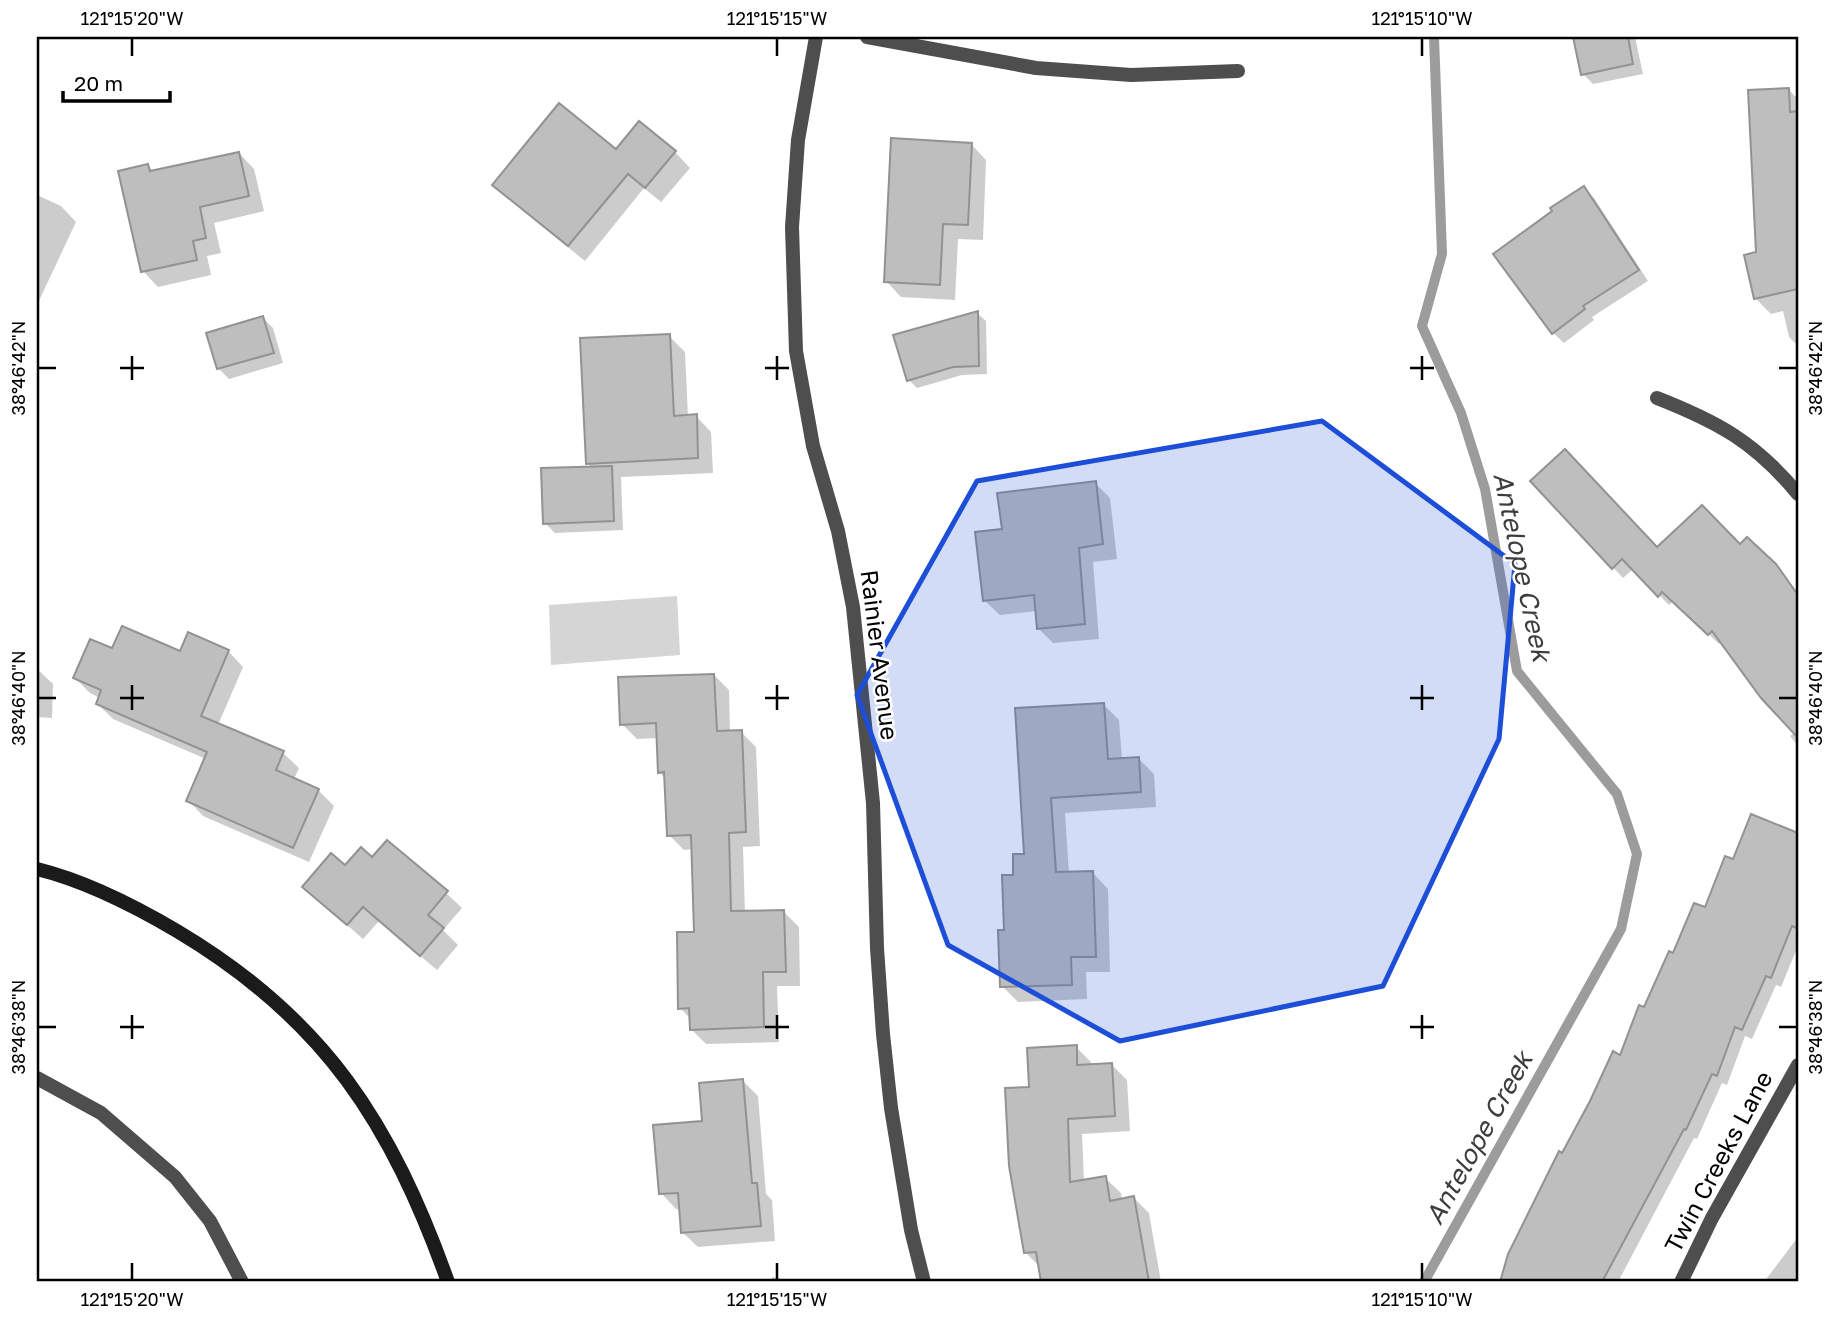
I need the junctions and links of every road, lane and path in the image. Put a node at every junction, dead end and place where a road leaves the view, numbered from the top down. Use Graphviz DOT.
graph roads {
  1 [pos="816,37"];
  2 [pos="867,37"];
  3 [pos="1238,71"];
  4 [pos="1657,398"];
  5 [pos="1798,494"];
  6 [pos="37,869"];
  7 [pos="1798,1065"];
  8 [pos="37,1078"];
  9 [pos="237,1281"];
  10 [pos="448,1282"];
  11 [pos="924,1282"];
  12 [pos="1681,1282"];
  1 -- 11 [label="street, Rainier Avenue"];
  2 -- 3 [label="street"];
  4 -- 5 [label="street"];
  6 -- 10 [label="street"];
  7 -- 12 [label="street, Twin Creeks Lane"];
  8 -- 9 [label="street"];
}
